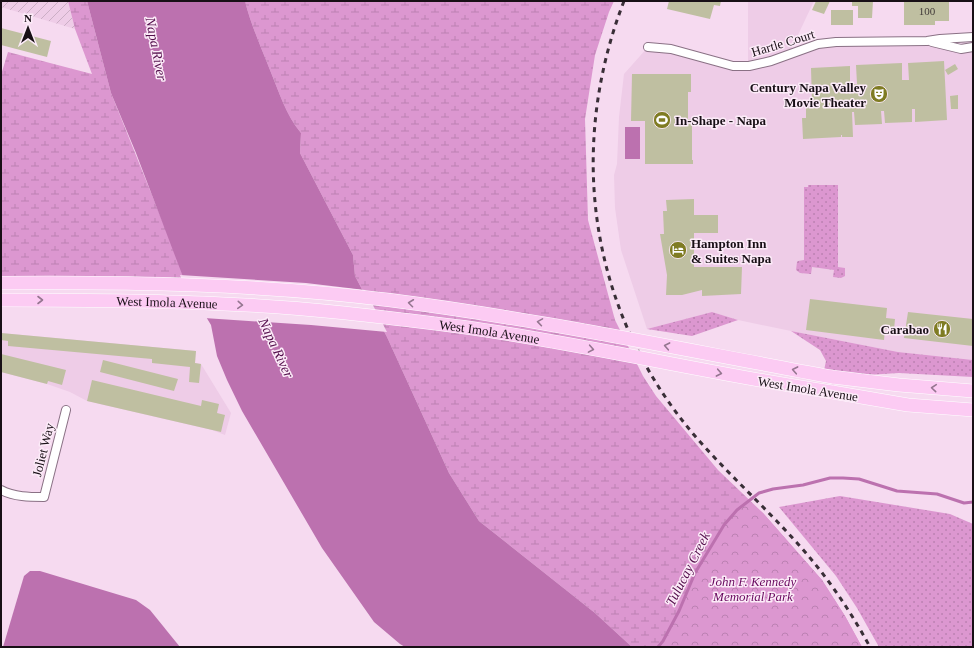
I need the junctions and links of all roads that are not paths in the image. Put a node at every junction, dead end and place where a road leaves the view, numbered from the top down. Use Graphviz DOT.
graph roads {
  1 [pos="973,37"];
  2 [pos="927,41"];
  3 [pos="648,47"];
  4 [pos="973,47"];
  5 [pos="1,283"];
  6 [pos="1,300"];
  7 [pos="973,391"];
  8 [pos="66,410"];
  9 [pos="973,410"];
  10 [pos="1,490"];
  1 -- 2 [label="street, Hartle Court"];
  2 -- 3 [label="street, Hartle Court"];
  2 -- 4 [label="street, Hartle Court"];
  7 -- 5 [label="main road, West Imola Avenue, one-way, bridge"];
  6 -- 9 [label="main road, West Imola Avenue, one-way, bridge"];
  8 -- 10 [label="street, Joliet Way"];
}
